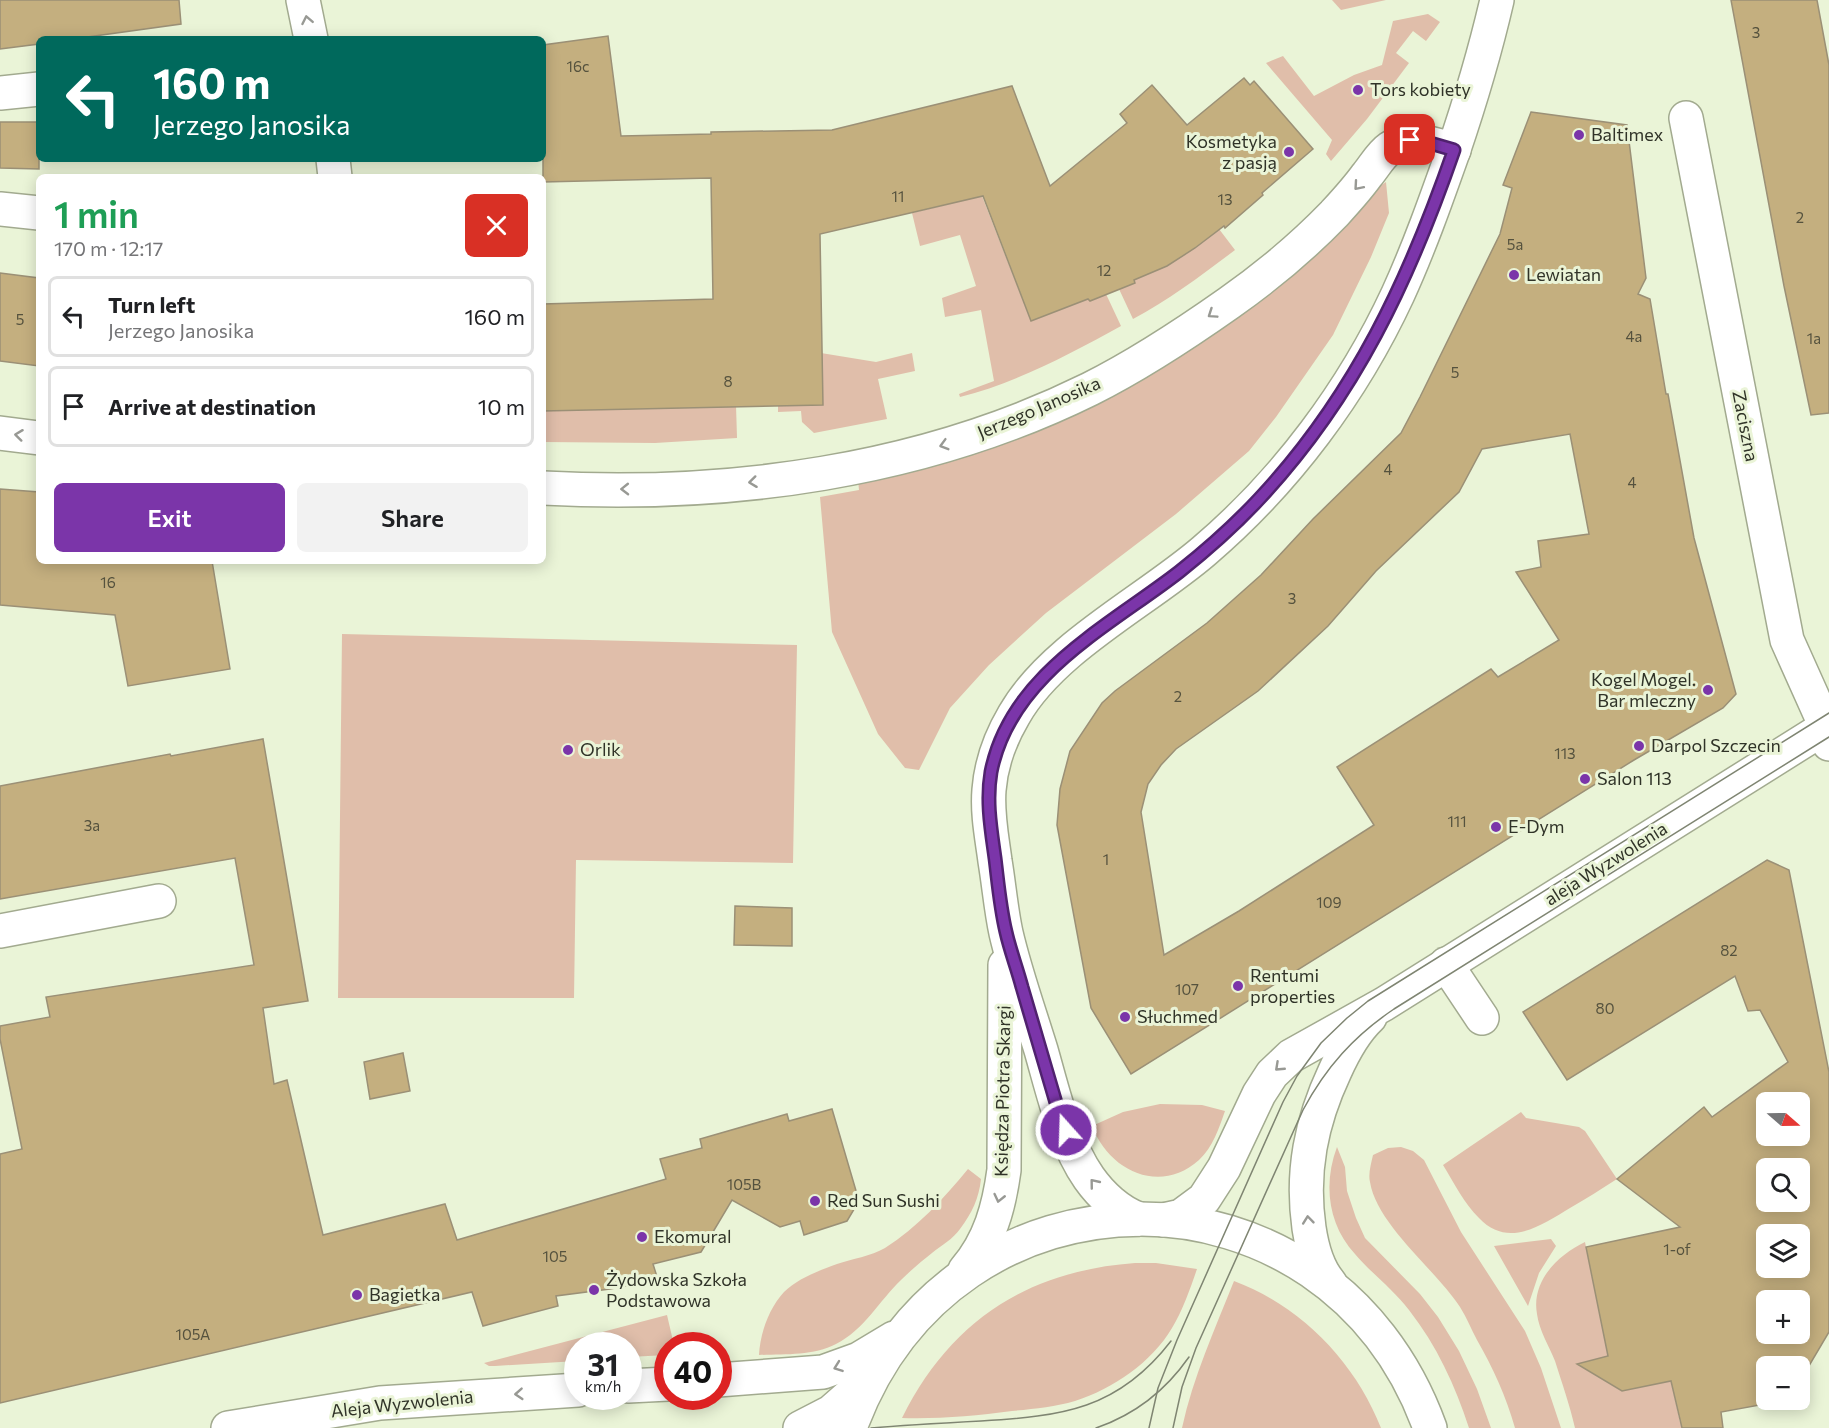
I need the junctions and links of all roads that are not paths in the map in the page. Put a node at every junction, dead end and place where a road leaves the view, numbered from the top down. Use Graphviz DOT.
graph roads {
  1 [pos="303,0"];
  2 [pos="1497,0"];
  3 [pos="309,36"];
  4 [pos="36,89"];
  5 [pos="0,93"];
  6 [pos="1686,118"];
  7 [pos="1454,150"];
  8 [pos="0,209"];
  9 [pos="36,213"];
  10 [pos="0,433"];
  11 [pos="36,438"];
  12 [pos="546,488"];
  13 [pos="1828,732"];
  14 [pos="159,901"];
  15 [pos="1005,930"];
  16 [pos="0,931"];
  17 [pos="1446,964"];
  18 [pos="1384,1004"];
  19 [pos="1482,1018"];
  20 [pos="1151,1219"];
  21 [pos="959,1278"];
  22 [pos="1338,1291"];
  23 [pos="907,1327"];
  24 [pos="879,1366"];
  25 [pos="732,1379"];
  26 [pos="564,1391"];
  27 [pos="228,1428"];
  28 [pos="800,1428"];
  29 [pos="850,1428"];
  30 [pos="1430,1428"];
  3 -- 1 [label="street, one-way"];
  2 -- 7 [label="street, Księdza Piotra Skargi"];
  4 -- 5 [label="street"];
  6 -- 13 [label="street, Zaciszna"];
  7 -- 12 [label="street, Jerzego Janosika, one-way"];
  7 -- 15 [label="street, Księdza Piotra Skargi"];
  8 -- 9 [label="street"];
  11 -- 10 [label="street, one-way"];
  13 -- 17 [label="street, aleja Wyzwolenia"];
  14 -- 16 [label="street"];
  20 -- 15 [label="street, Księdza Piotra Skargi, one-way"];
  15 -- 21 [label="street, Księdza Piotra Skargi, one-way"];
  17 -- 18 [label="street, aleja Wyzwolenia"];
  17 -- 19 [label="street"];
  18 -- 20 [label="street, aleja Wyzwolenia, one-way"];
  22 -- 18 [label="street, aleja Wyzwolenia, one-way"];
  20 -- 21 [label="street"];
  20 -- 22 [label="street"];
  21 -- 23 [label="street"];
  22 -- 30 [label="street"];
  23 -- 24 [label="street"];
  23 -- 25 [label="street, one-way"];
  24 -- 28 [label="street"];
  24 -- 29 [label="street"];
  26 -- 27 [label="street, Aleja Wyzwolenia, one-way"];
}
